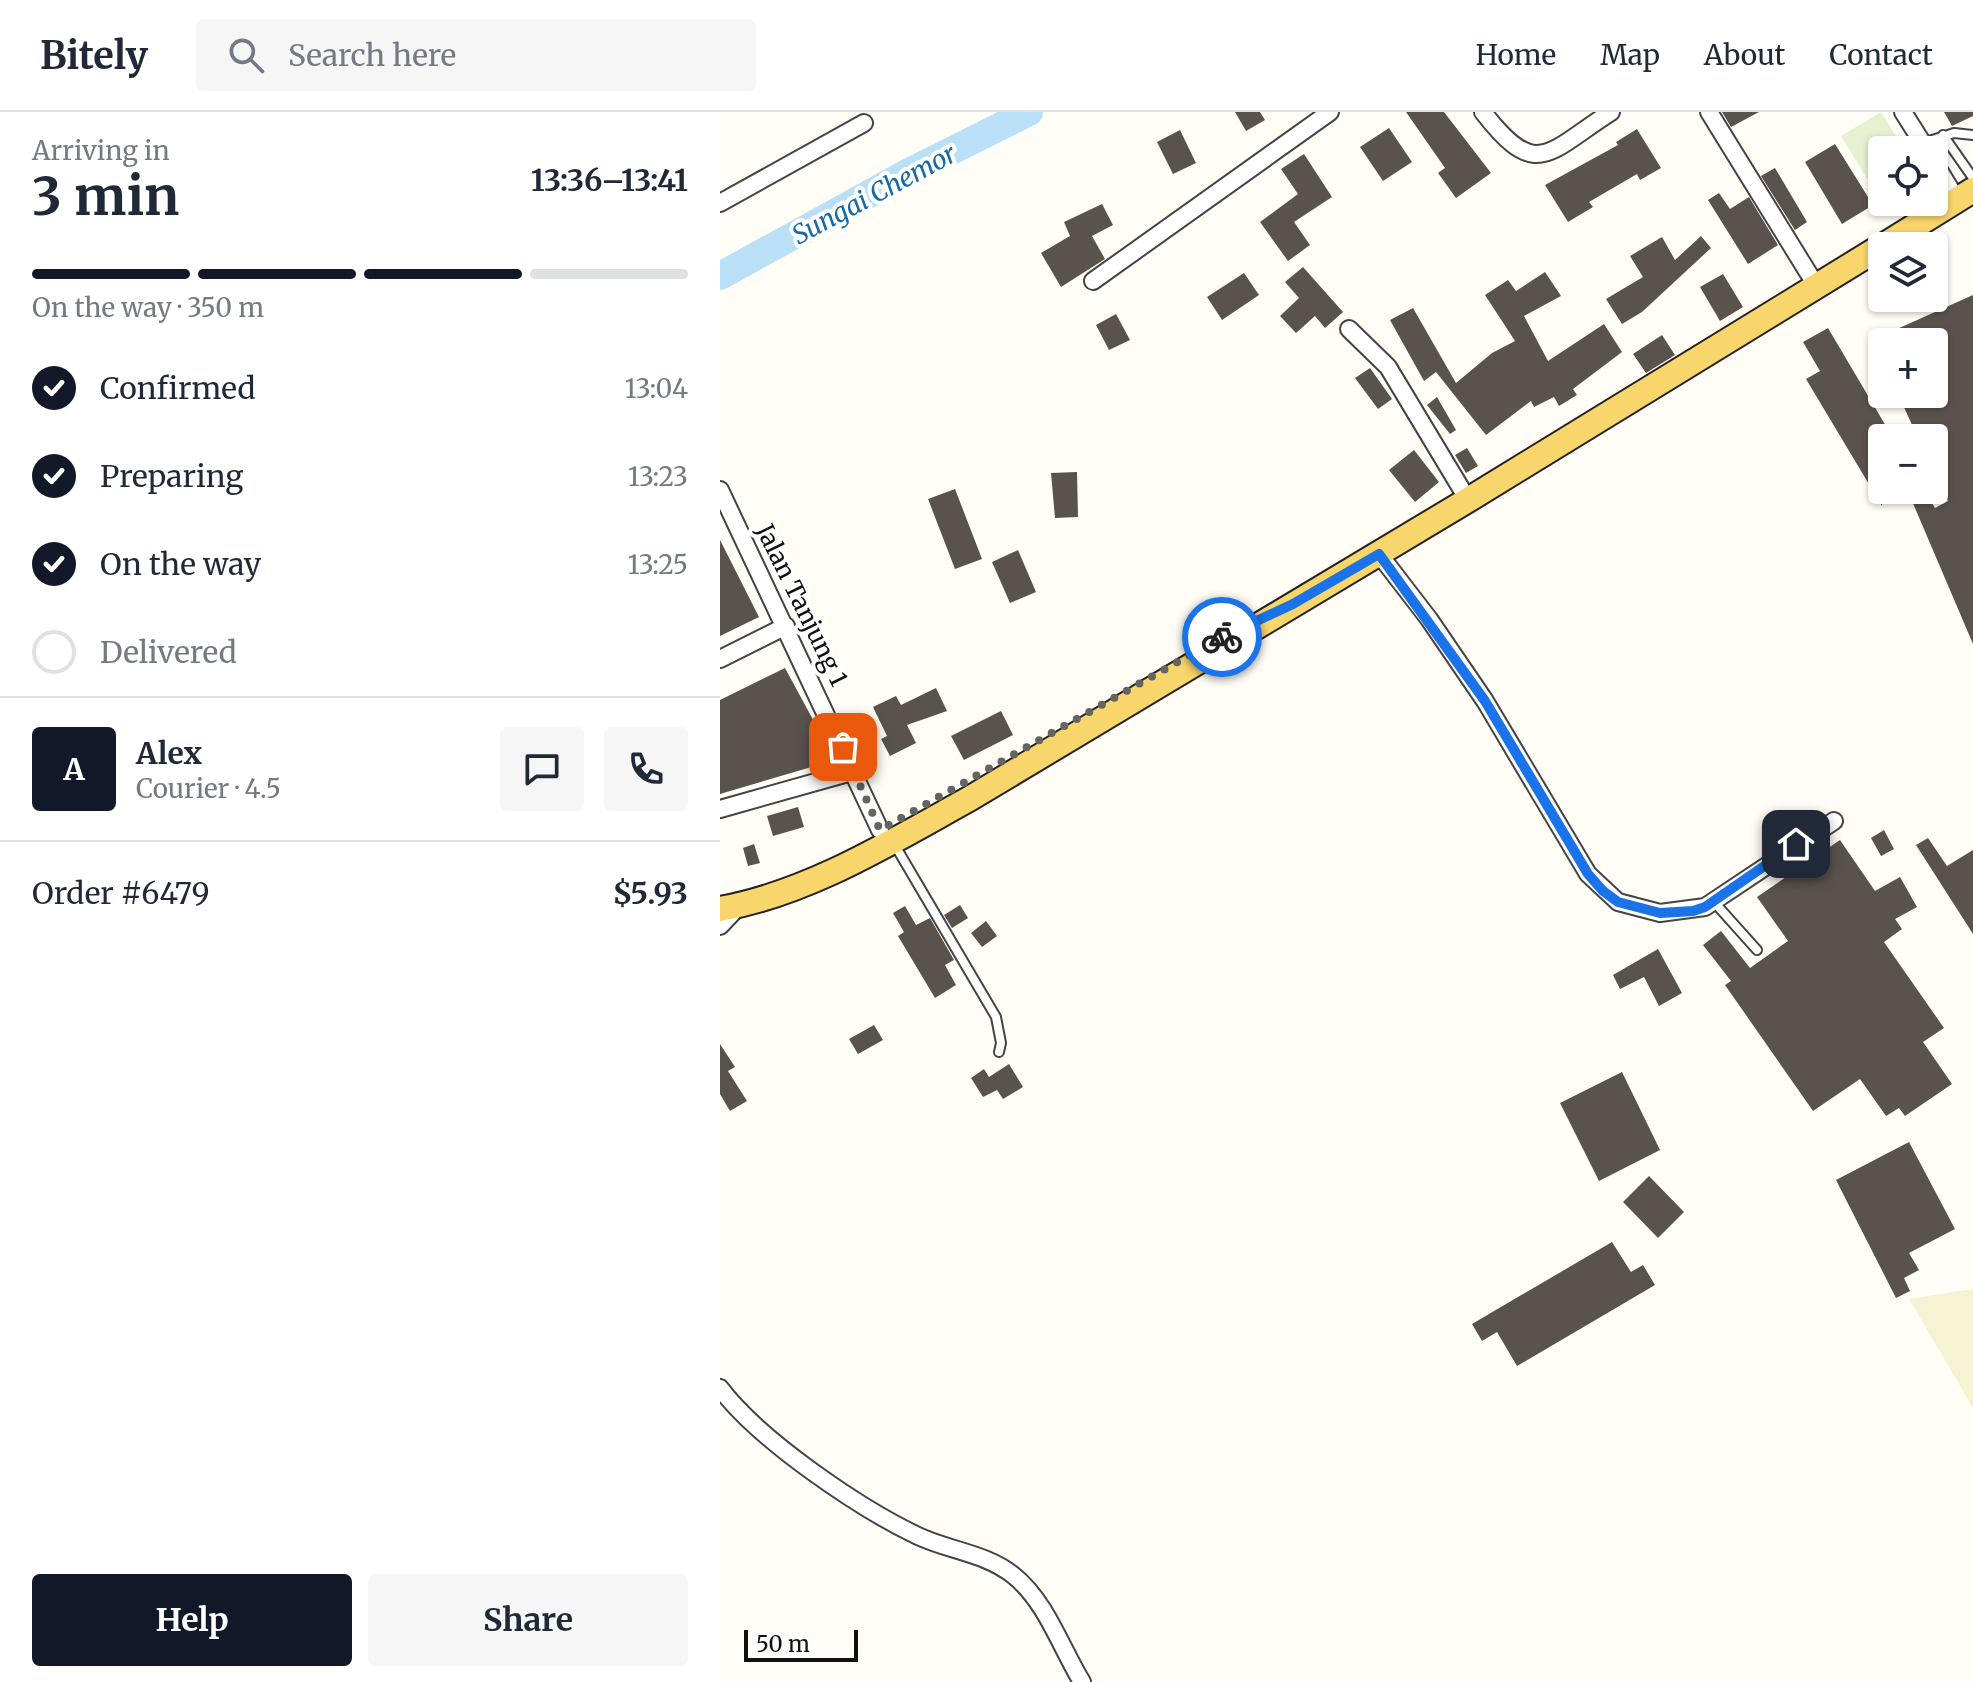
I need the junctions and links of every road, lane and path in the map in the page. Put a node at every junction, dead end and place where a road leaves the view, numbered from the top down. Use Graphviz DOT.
graph roads {
  1 [pos="1330,112"];
  2 [pos="1483,112"];
  3 [pos="1611,112"];
  4 [pos="1709,112"];
  5 [pos="1903,112"];
  6 [pos="864,123"];
  7 [pos="1943,135"];
  8 [pos="1973,135"];
  9 [pos="1917,136"];
  10 [pos="1948,177"];
  11 [pos="1973,178"];
  12 [pos="1965,195"];
  13 [pos="720,203"];
  14 [pos="1905,232"];
  15 [pos="1868,255"];
  16 [pos="1093,281"];
  17 [pos="1817,287"];
  18 [pos="1349,329"];
  19 [pos="720,490"];
  20 [pos="1468,500"];
  21 [pos="725,514"];
  22 [pos="1379,554"];
  23 [pos="1293,604"];
  24 [pos="786,626"];
  25 [pos="720,659"];
  26 [pos="855,771"];
  27 [pos="720,809"];
  28 [pos="1834,821"];
  29 [pos="886,836"];
  30 [pos="1713,901"];
  31 [pos="727,902"];
  32 [pos="720,926"];
  33 [pos="1757,950"];
  34 [pos="999,1052"];
  35 [pos="720,1388"];
  36 [pos="1082,1682"];
  1 -- 16 [label="street"];
  2 -- 3 [label="street"];
  4 -- 17 [label="street"];
  5 -- 9 [label="street"];
  6 -- 13 [label="street"];
  7 -- 8 [label="lane"];
  7 -- 11 [label="lane"];
  10 -- 12 [label="street"];
  12 -- 14 [label="main road"];
  15 -- 17 [label="main road"];
  17 -- 20 [label="main road"];
  18 -- 20 [label="street"];
  19 -- 21 [label="street, Jalan Tanjung 1"];
  20 -- 22 [label="main road"];
  21 -- 24 [label="street, Jalan Tanjung 1"];
  22 -- 23 [label="main road"];
  22 -- 30 [label="street"];
  23 -- 29 [label="main road"];
  23 -- 29 [label="main road"];
  24 -- 25 [label="street"];
  24 -- 26 [label="street, Jalan Tanjung 1"];
  26 -- 27 [label="street"];
  26 -- 29 [label="street, Jalan Tanjung 1"];
  28 -- 30 [label="street"];
  29 -- 31 [label="main road"];
  29 -- 31 [label="main road"];
  29 -- 34 [label="lane"];
  30 -- 33 [label="lane"];
  31 -- 32 [label="street"];
  35 -- 36 [label="street"];
}
